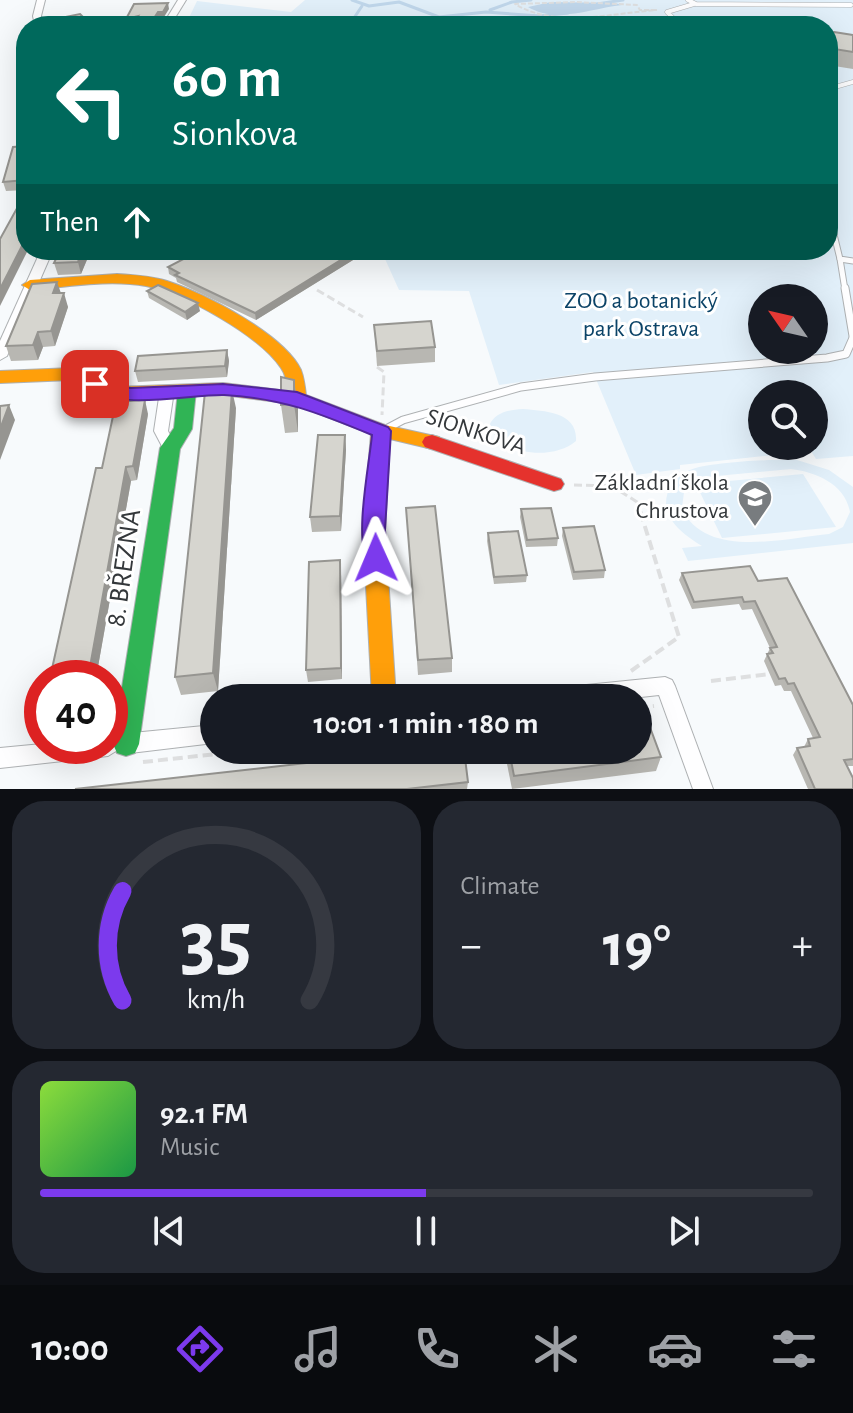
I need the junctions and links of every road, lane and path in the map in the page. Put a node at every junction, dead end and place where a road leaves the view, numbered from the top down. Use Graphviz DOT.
graph roads {
  1 [pos="688,0"];
  2 [pos="844,0"];
  3 [pos="696,4"];
  4 [pos="852,6"];
  5 [pos="603,15"];
  6 [pos="571,16"];
  7 [pos="594,16"];
  8 [pos="671,16"];
  9 [pos="838,251"];
  10 [pos="840,259"];
  11 [pos="42,260"];
  12 [pos="853,261"];
  13 [pos="30,285"];
  14 [pos="317,290"];
  15 [pos="363,317"];
  16 [pos="853,337"];
  17 [pos="0,356"];
  18 [pos="377,367"];
  19 [pos="0,377"];
  20 [pos="167,391"];
  21 [pos="187,391"];
  22 [pos="297,398"];
  23 [pos="381,431"];
  24 [pos="170,448"];
  25 [pos="554,484"];
  26 [pos="770,674"];
  27 [pos="128,675"];
  28 [pos="711,681"];
  29 [pos="383,684"];
  30 [pos="621,684"];
  31 [pos="652,687"];
  32 [pos="200,736"];
  33 [pos="128,744"];
  34 [pos="24,755"];
  35 [pos="0,758"];
  36 [pos="703,789"];
  1 -- 3 [label="lane"];
  2 -- 4 [label="lane"];
  3 -- 4 [label="lane"];
  3 -- 8 [label="lane"];
  5 -- 6 [label="path"];
  5 -- 7 [label="path"];
  9 -- 10 [label="lane"];
  10 -- 12 [label="lane"];
  10 -- 16 [label="lane"];
  11 -- 13 [label="street"];
  13 -- 17 [label="street"];
  13 -- 22 [label="street"];
  14 -- 15 [label="path"];
  16 -- 23 [label="lane"];
  18 -- 23 [label="path"];
  19 -- 20 [label="street"];
  20 -- 21 [label="street"];
  20 -- 24 [label="street, 8. BŘEZNA"];
  21 -- 22 [label="street"];
  21 -- 24 [label="street, 8. BŘEZNA"];
  22 -- 23 [label="street, SIONKOVA"];
  23 -- 25 [label="street, SIONKOVA"];
  23 -- 29 [label="street"];
  24 -- 27 [label="street, 8. BŘEZNA"];
  25 -- 30 [label="path"];
  26 -- 28 [label="path"];
  31 -- 36 [label="street"];
  32 -- 33 [label="street"];
  34 -- 35 [label="street"];
}
